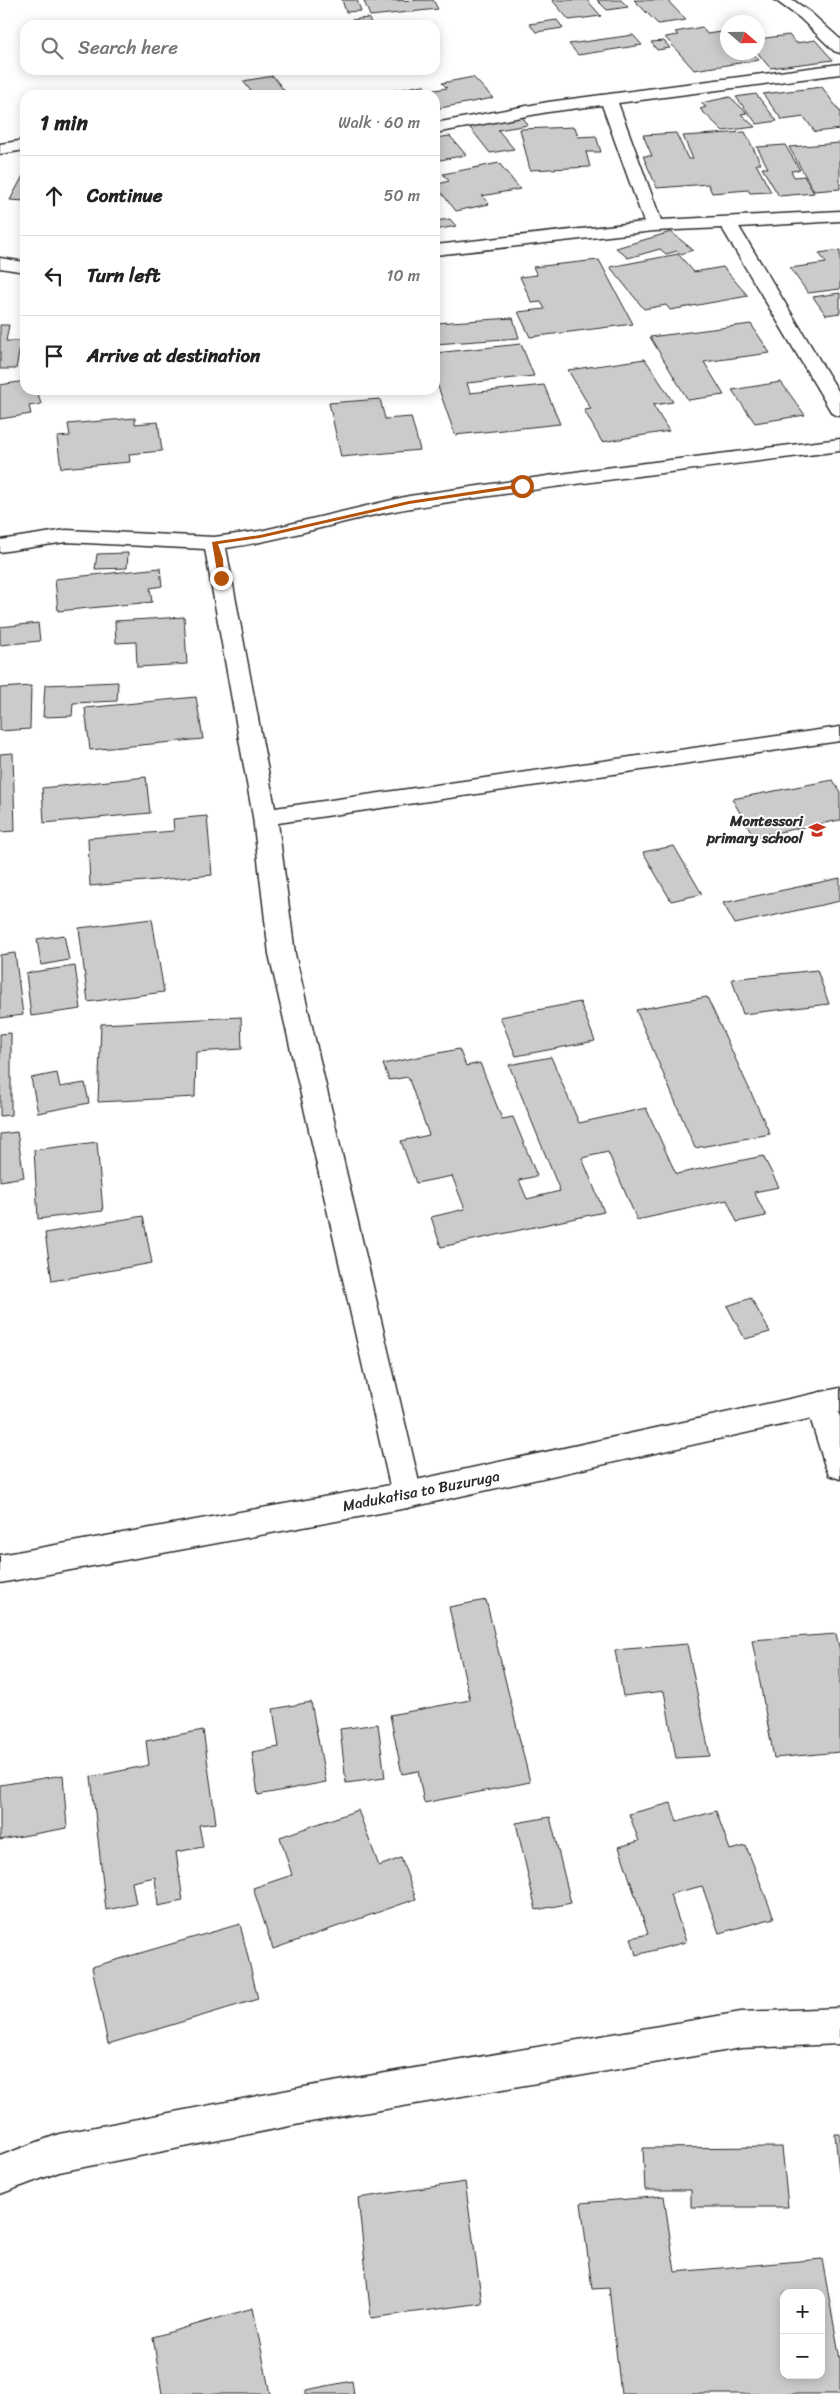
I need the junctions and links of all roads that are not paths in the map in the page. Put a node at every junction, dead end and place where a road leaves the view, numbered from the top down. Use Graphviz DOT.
graph roads {
  1 [pos="784,0"];
  2 [pos="840,48"];
  3 [pos="840,68"];
  4 [pos="608,99"];
  5 [pos="440,127"];
  6 [pos="20,146"];
  7 [pos="0,149"];
  8 [pos="840,216"];
  9 [pos="727,222"];
  10 [pos="654,226"];
  11 [pos="440,249"];
  12 [pos="0,263"];
  13 [pos="20,265"];
  14 [pos="840,410"];
  15 [pos="840,445"];
  16 [pos="214,543"];
  17 [pos="0,546"];
  18 [pos="840,734"];
  19 [pos="265,817"];
  20 [pos="831,1402"];
  21 [pos="840,1466"];
  22 [pos="407,1495"];
  23 [pos="0,1569"];
  24 [pos="840,2026"];
  25 [pos="0,2175"];
  1 -- 2 [label="street"];
  3 -- 4 [label="street"];
  4 -- 5 [label="street"];
  4 -- 10 [label="street"];
  6 -- 7 [label="street"];
  8 -- 9 [label="street"];
  9 -- 10 [label="street"];
  9 -- 14 [label="street"];
  10 -- 11 [label="street"];
  12 -- 13 [label="street"];
  15 -- 16 [label="street"];
  16 -- 17 [label="street"];
  16 -- 19 [label="street"];
  18 -- 19 [label="street"];
  19 -- 22 [label="street"];
  20 -- 21 [label="street"];
  20 -- 22 [label="street, Madukatisa to Buzuruga"];
  22 -- 23 [label="street, Madukatisa to Buzuruga"];
  24 -- 25 [label="street"];
}
